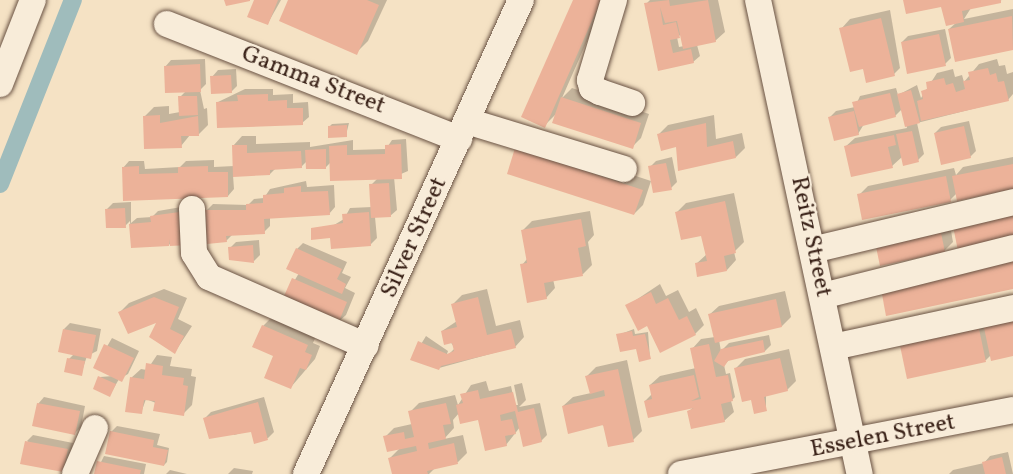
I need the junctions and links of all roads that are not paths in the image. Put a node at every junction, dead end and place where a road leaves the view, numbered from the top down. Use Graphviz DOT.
graph roads {
  1 [pos="33,0"];
  2 [pos="521,0"];
  3 [pos="614,0"];
  4 [pos="758,0"];
  5 [pos="167,24"];
  6 [pos="0,84"];
  7 [pos="632,103"];
  8 [pos="463,130"];
  9 [pos="624,169"];
  10 [pos="1013,202"];
  11 [pos="192,209"];
  12 [pos="1013,248"];
  13 [pos="812,250"];
  14 [pos="822,296"];
  15 [pos="1013,308"];
  16 [pos="366,346"];
  17 [pos="833,347"];
  18 [pos="1013,410"];
  19 [pos="95,428"];
  20 [pos="854,444"];
  21 [pos="75,474"];
  22 [pos="306,474"];
  23 [pos="681,474"];
  24 [pos="860,474"];
  1 -- 6 [label="street"];
  2 -- 8 [label="street, Silver Street"];
  3 -- 7 [label="street"];
  4 -- 13 [label="street, Reitz Street"];
  5 -- 8 [label="street, Gamma Street"];
  8 -- 9 [label="street, Gamma Street"];
  8 -- 16 [label="street, Silver Street"];
  10 -- 13 [label="street"];
  11 -- 16 [label="street"];
  12 -- 14 [label="street"];
  13 -- 14 [label="street, Reitz Street"];
  14 -- 17 [label="street, Reitz Street"];
  15 -- 17 [label="street"];
  16 -- 22 [label="street, Silver Street"];
  17 -- 20 [label="street, Reitz Street"];
  18 -- 20 [label="street, Esselen Street"];
  19 -- 21 [label="street"];
  20 -- 23 [label="street, Esselen Street"];
  20 -- 24 [label="street, Reitz Street"];
}
